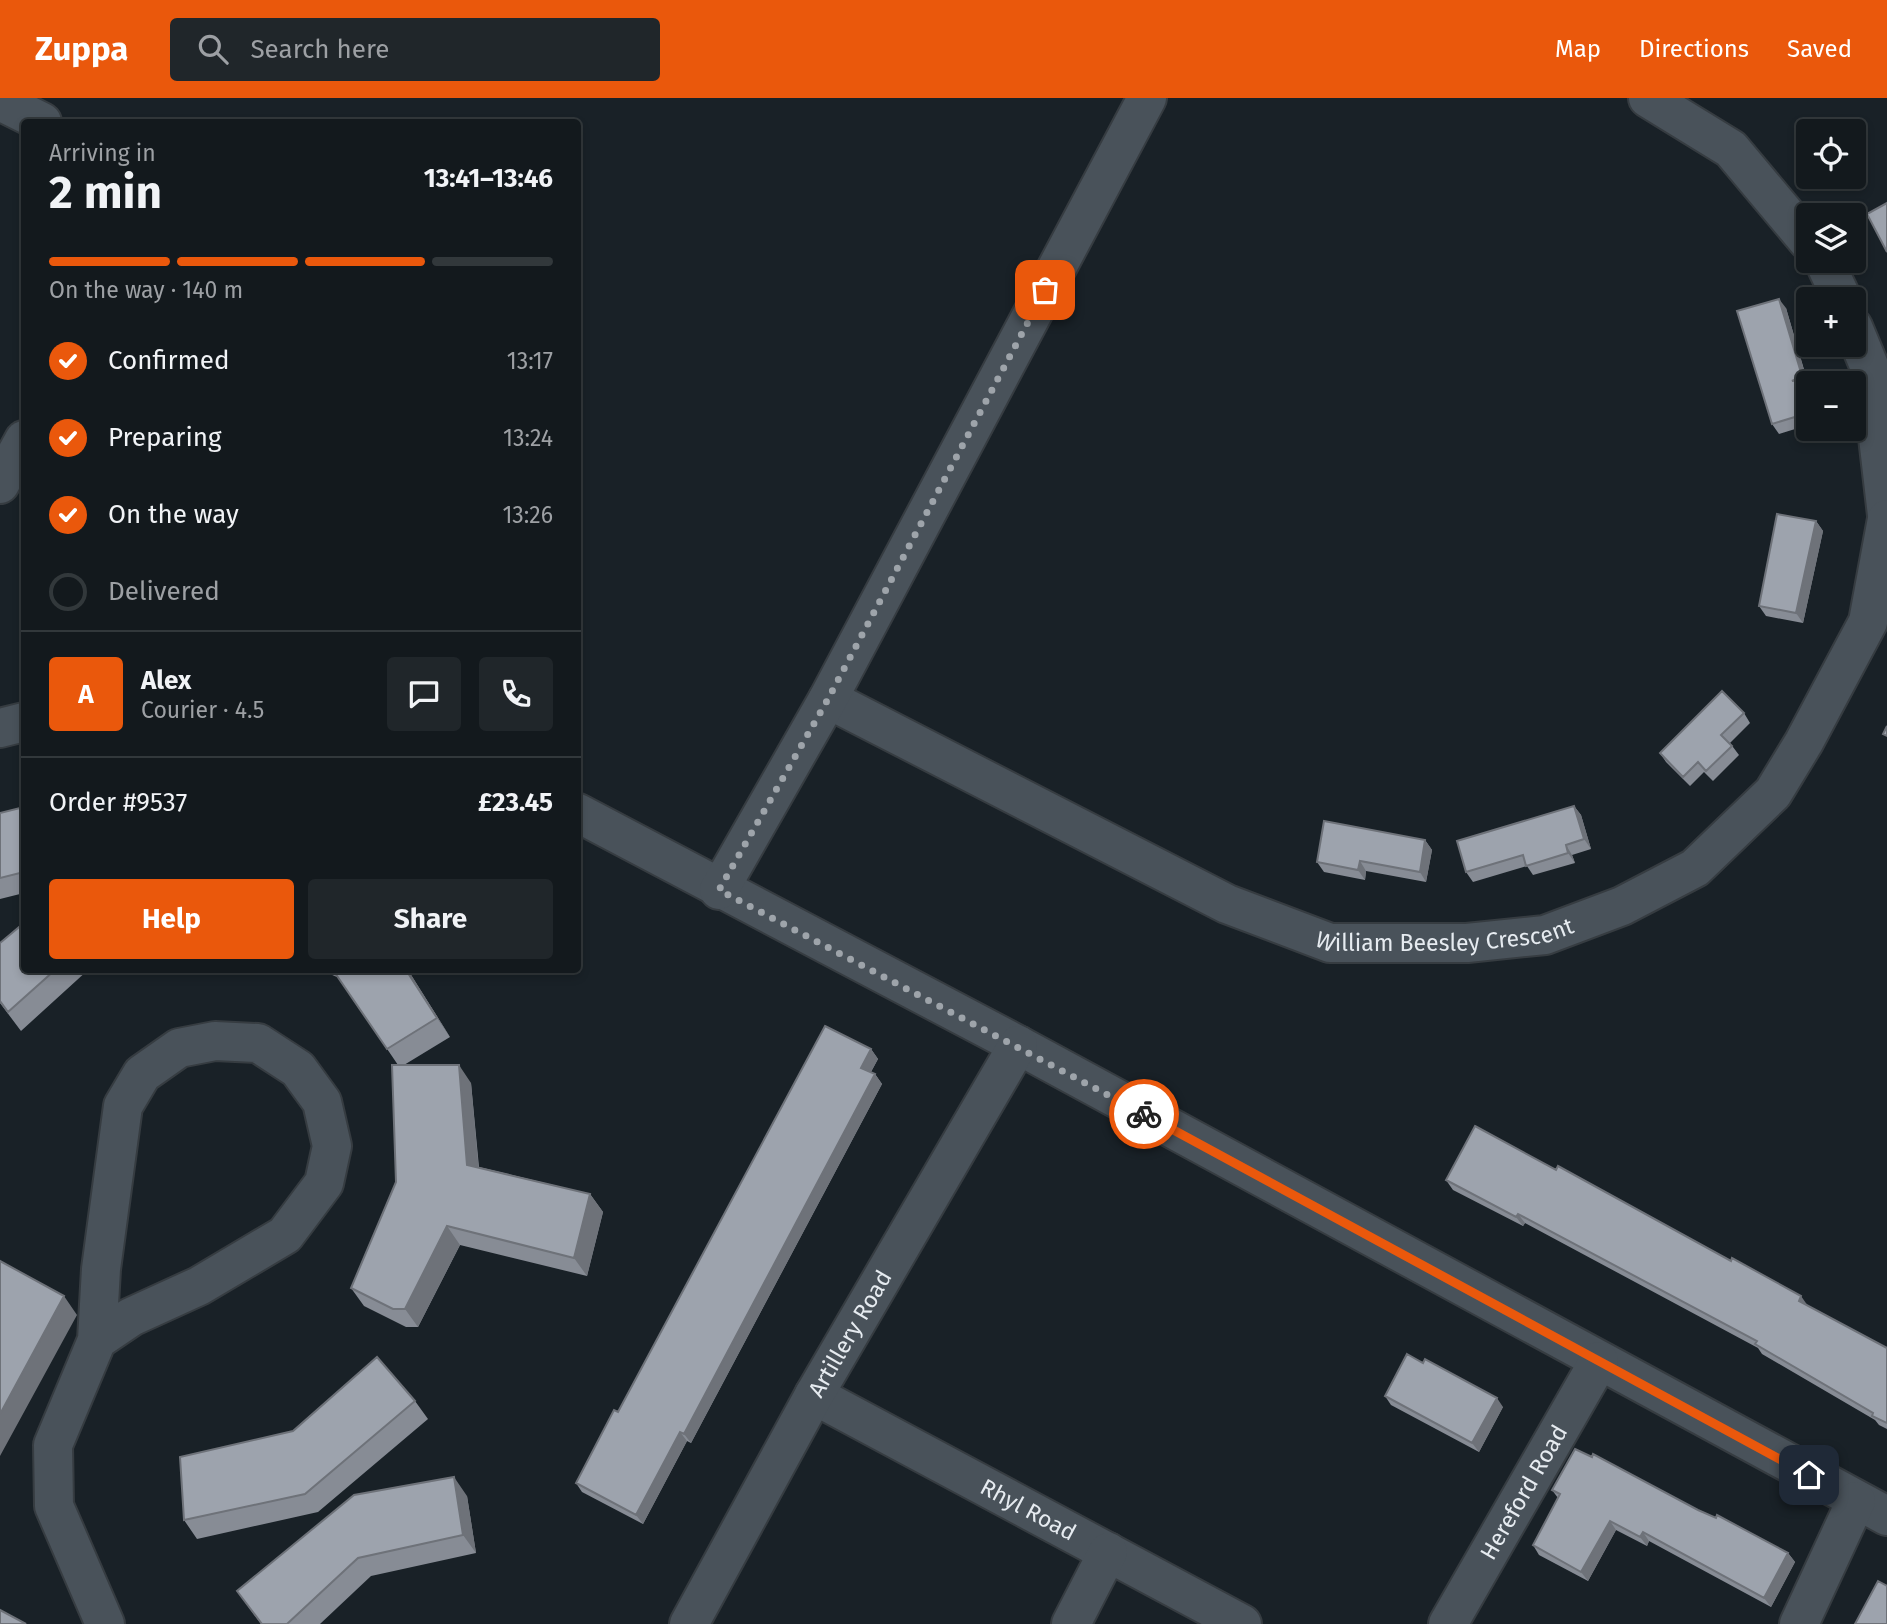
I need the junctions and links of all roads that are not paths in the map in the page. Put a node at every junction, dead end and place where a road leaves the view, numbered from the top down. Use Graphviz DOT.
graph roads {
  1 [pos="1147,98"];
  2 [pos="1648,98"];
  3 [pos="0,101"];
  4 [pos="36,119"];
  5 [pos="1796,227"];
  6 [pos="1865,357"];
  7 [pos="21,446"];
  8 [pos="0,484"];
  9 [pos="1887,517"];
  10 [pos="828,699"];
  11 [pos="21,723"];
  12 [pos="0,728"];
  13 [pos="581,815"];
  14 [pos="719,890"];
  15 [pos="1018,1045"];
  16 [pos="97,1340"];
  17 [pos="1599,1361"];
  18 [pos="814,1395"];
  19 [pos="1871,1508"];
  20 [pos="1108,1552"];
  21 [pos="105,1624"];
  22 [pos="689,1624"];
  23 [pos="1071,1624"];
  24 [pos="1242,1624"];
  25 [pos="1448,1624"];
  26 [pos="1799,1624"];
  1 -- 10 [label="lane"];
  2 -- 5 [label="lane"];
  3 -- 4 [label="lane"];
  6 -- 9 [label="lane, William Beesley Crescent"];
  7 -- 8 [label="lane"];
  9 -- 10 [label="lane, William Beesley Crescent"];
  10 -- 14 [label="lane"];
  11 -- 12 [label="lane"];
  13 -- 14 [label="lane"];
  14 -- 15 [label="lane"];
  15 -- 17 [label="lane"];
  15 -- 18 [label="lane, Artillery Road"];
  16 -- 16 [label="lane"];
  16 -- 21 [label="lane"];
  17 -- 19 [label="lane"];
  17 -- 25 [label="lane, Hereford Road"];
  18 -- 20 [label="lane, Rhyl Road"];
  18 -- 22 [label="lane, Artillery Road"];
  19 -- 26 [label="lane"];
  20 -- 23 [label="lane"];
  20 -- 24 [label="lane, Rhyl Road"];
}
